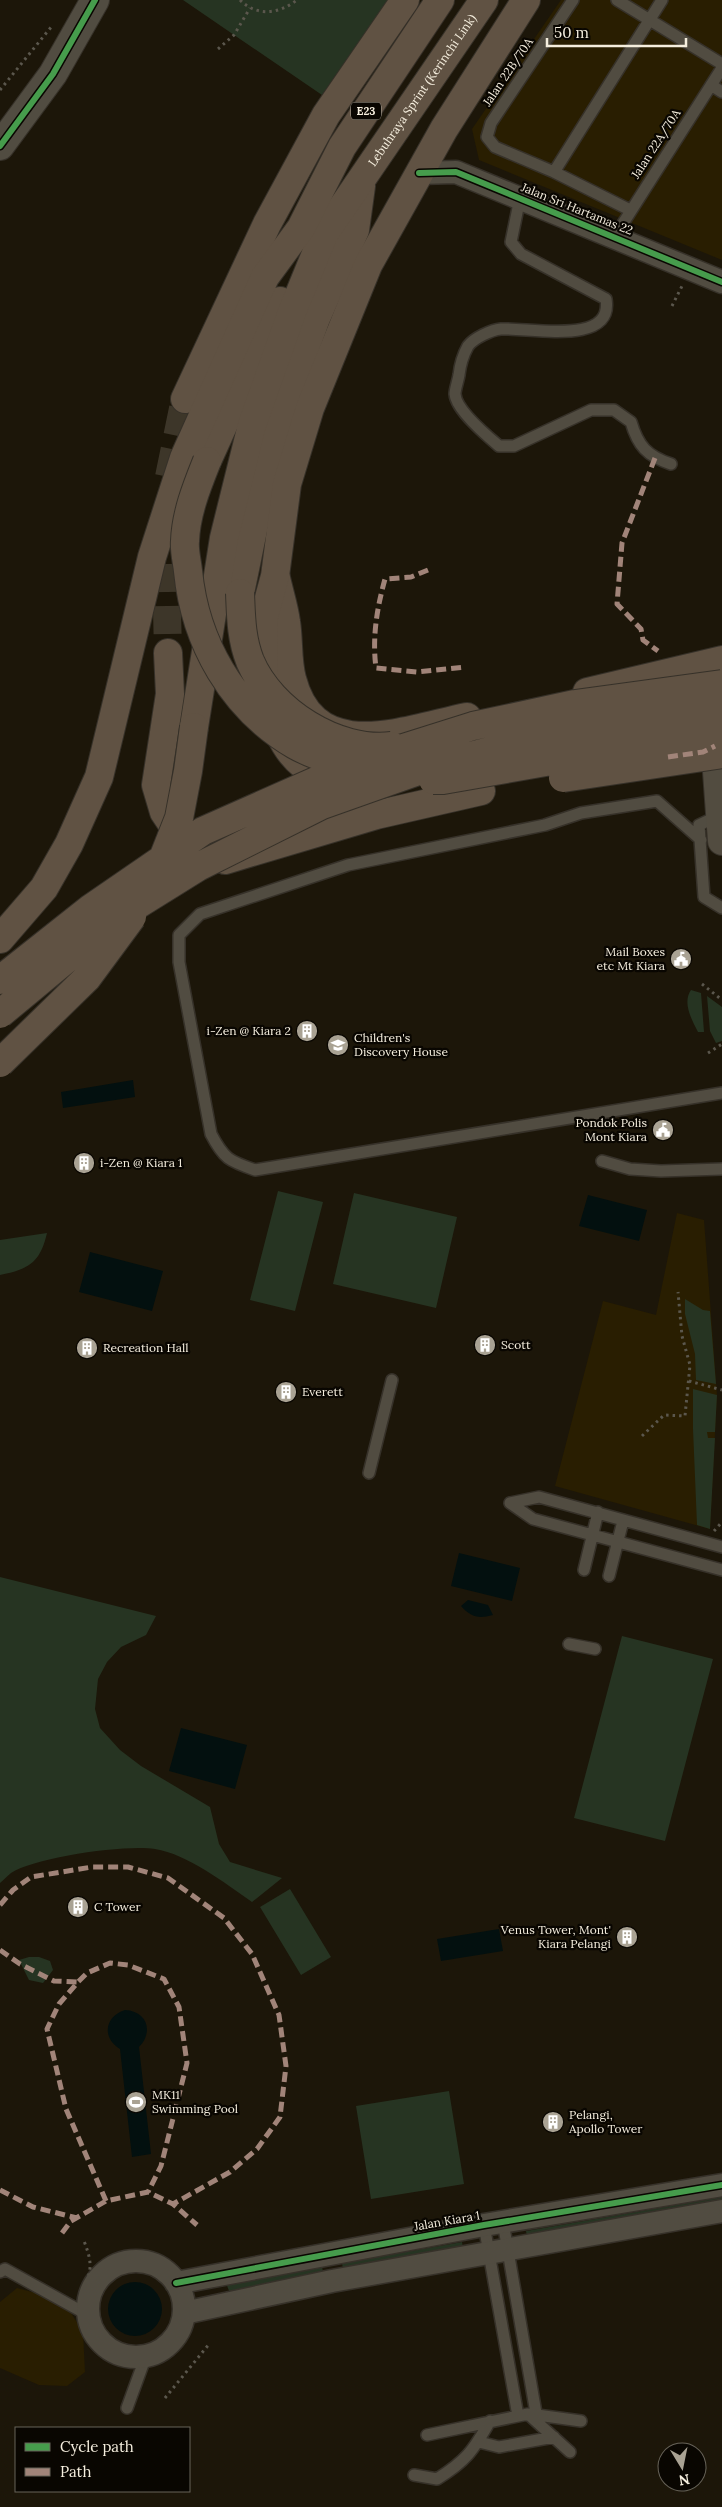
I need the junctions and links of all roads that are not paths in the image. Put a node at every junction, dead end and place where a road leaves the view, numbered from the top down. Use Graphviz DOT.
graph roads {
  1 [pos="96,0"];
  2 [pos="405,0"];
  3 [pos="440,0"];
  4 [pos="484,0"];
  5 [pos="526,0"];
  6 [pos="573,0"];
  7 [pos="617,0"];
  8 [pos="662,0"];
  9 [pos="649,20"];
  10 [pos="722,66"];
  11 [pos="711,85"];
  12 [pos="722,92"];
  13 [pos="444,130"];
  14 [pos="0,146"];
  15 [pos="456,172"];
  16 [pos="554,172"];
  17 [pos="420,173"];
  18 [pos="361,182"];
  19 [pos="520,198"];
  20 [pos="630,210"];
  21 [pos="301,228"];
  22 [pos="615,236"];
  23 [pos="722,282"];
  24 [pos="185,399"];
  25 [pos="671,464"];
  26 [pos="275,576"];
  27 [pos="168,653"];
  28 [pos="722,660"];
  29 [pos="720,702"];
  30 [pos="722,754"];
  31 [pos="711,841"];
  32 [pos="274,847"];
  33 [pos="722,908"];
  34 [pos="0,939"];
  35 [pos="0,980"];
  36 [pos="0,1014"];
  37 [pos="0,1063"];
  38 [pos="722,1093"];
  39 [pos="602,1161"];
  40 [pos="722,1169"];
  41 [pos="392,1380"];
  42 [pos="370,1473"];
  43 [pos="598,1512"];
  44 [pos="623,1521"];
  45 [pos="592,1534"];
  46 [pos="617,1542"];
  47 [pos="722,1547"];
  48 [pos="584,1570"];
  49 [pos="722,1570"];
  50 [pos="609,1576"];
  51 [pos="569,1644"];
  52 [pos="595,1648"];
  53 [pos="722,2186"];
  54 [pos="722,2211"];
  55 [pos="494,2224"];
  56 [pos="498,2250"];
  57 [pos="0,2272"];
  58 [pos="176,2284"];
  59 [pos="81,2311"];
  60 [pos="184,2313"];
  61 [pos="146,2356"];
  62 [pos="127,2408"];
  63 [pos="527,2414"];
  64 [pos="490,2421"];
  65 [pos="581,2421"];
  66 [pos="426,2434"];
  67 [pos="554,2437"];
  68 [pos="479,2442"];
  69 [pos="570,2452"];
  70 [pos="414,2475"];
  1 -- 14 [label="street"];
  2 -- 24 [label="highway"];
  3 -- 21 [label="highway, E23"];
  4 -- 18 [label="highway, Lebuhraya Sprint (Kerinchi Link) / E23"];
  5 -- 13 [label="highway"];
  6 -- 16 [label="lane, Jalan 22B/70A"];
  7 -- 9 [label="lane"];
  8 -- 9 [label="lane"];
  9 -- 10 [label="lane"];
  9 -- 16 [label="lane"];
  10 -- 11 [label="lane, Jalan 22A/70A"];
  11 -- 12 [label="lane"];
  11 -- 20 [label="lane, Jalan 22A/70A"];
  13 -- 15 [label="street"];
  13 -- 17 [label="highway"];
  15 -- 17 [label="street, Jalan Sri Hartamas 22"];
  15 -- 19 [label="street, Jalan Sri Hartamas 22"];
  16 -- 20 [label="lane"];
  17 -- 26 [label="highway"];
  18 -- 29 [label="highway, bridge"];
  18 -- 37 [label="highway, Lebuhraya Sprint (Kerinchi Link), bridge"];
  19 -- 22 [label="street, Jalan Sri Hartamas 22"];
  19 -- 25 [label="lane"];
  20 -- 22 [label="lane, Jalan 22A/70A"];
  21 -- 29 [label="highway, bridge"];
  21 -- 34 [label="highway"];
  22 -- 23 [label="street, Jalan Sri Hartamas 22"];
  26 -- 28 [label="highway"];
  26 -- 29 [label="highway"];
  27 -- 32 [label="highway"];
  29 -- 31 [label="main road"];
  29 -- 32 [label="highway"];
  29 -- 35 [label="highway, bridge"];
  29 -- 36 [label="highway, bridge"];
  30 -- 32 [label="highway, bridge"];
  31 -- 33 [label="lane"];
  31 -- 38 [label="lane"];
  39 -- 40 [label="lane"];
  41 -- 42 [label="lane"];
  43 -- 44 [label="lane"];
  43 -- 45 [label="lane"];
  43 -- 45 [label="lane"];
  44 -- 46 [label="lane"];
  44 -- 47 [label="lane"];
  45 -- 46 [label="lane"];
  45 -- 48 [label="lane"];
  46 -- 49 [label="lane"];
  46 -- 50 [label="lane"];
  51 -- 52 [label="lane"];
  53 -- 55 [label="street, Jalan Kiara 1"];
  54 -- 56 [label="street"];
  55 -- 56 [label="lane"];
  55 -- 56 [label="lane"];
  55 -- 58 [label="street, Jalan Kiara 1"];
  56 -- 60 [label="street"];
  56 -- 63 [label="lane"];
  56 -- 63 [label="lane"];
  57 -- 59 [label="lane"];
  58 -- 59 [label="street"];
  58 -- 60 [label="street"];
  59 -- 61 [label="street"];
  60 -- 61 [label="street"];
  61 -- 62 [label="lane"];
  63 -- 64 [label="lane"];
  63 -- 65 [label="lane"];
  63 -- 67 [label="lane"];
  64 -- 66 [label="lane"];
  64 -- 68 [label="lane"];
  67 -- 68 [label="lane"];
  67 -- 69 [label="lane"];
  68 -- 70 [label="lane"];
}
